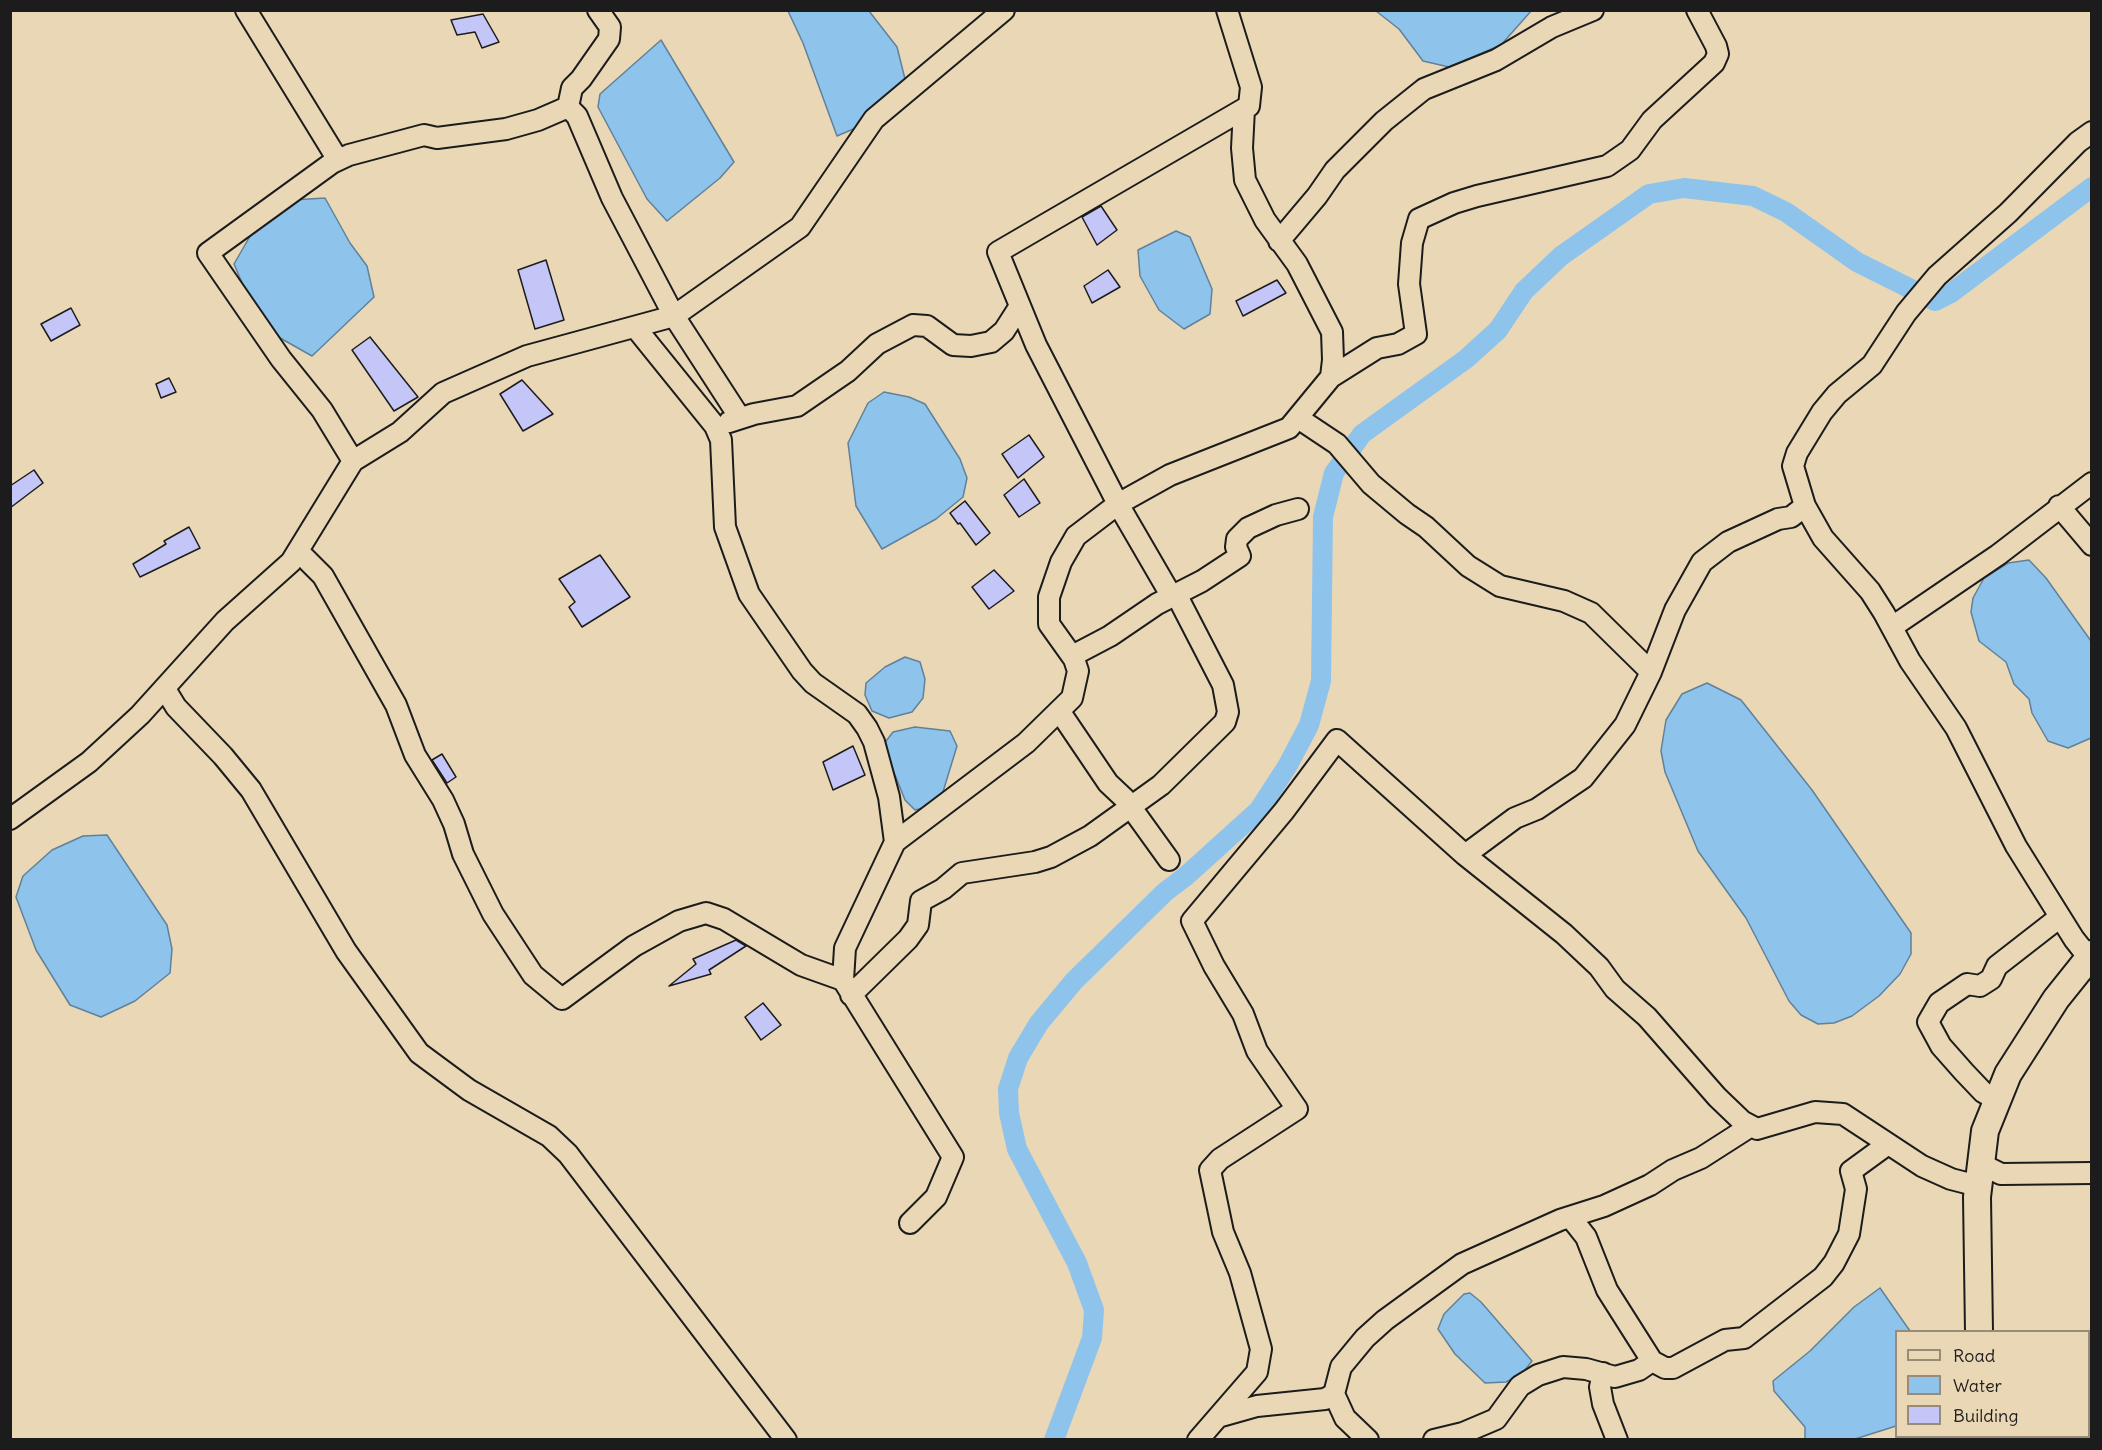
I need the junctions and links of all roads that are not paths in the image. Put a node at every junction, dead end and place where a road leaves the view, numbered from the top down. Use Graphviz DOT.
graph roads {
  1 [pos="246,10"];
  2 [pos="598,10"];
  3 [pos="1004,10"];
  4 [pos="1227,10"];
  5 [pos="1593,10"];
  6 [pos="1697,10"];
  7 [pos="568,107"];
  8 [pos="1244,109"];
  9 [pos="2091,132"];
  10 [pos="338,160"];
  11 [pos="1279,241"];
  12 [pos="1020,306"];
  13 [pos="674,316"];
  14 [pos="635,327"];
  15 [pos="1331,377"];
  16 [pos="740,418"];
  17 [pos="1298,418"];
  18 [pos="715,426"];
  19 [pos="353,461"];
  20 [pos="2091,483"];
  21 [pos="1118,504"];
  22 [pos="1805,506"];
  23 [pos="2059,506"];
  24 [pos="1298,509"];
  25 [pos="2091,545"];
  26 [pos="298,551"];
  27 [pos="1174,595"];
  28 [pos="1892,627"];
  29 [pos="1072,656"];
  30 [pos="1651,672"];
  31 [pos="165,689"];
  32 [pos="1060,712"];
  33 [pos="1130,806"];
  34 [pos="10,819"];
  35 [pos="895,842"];
  36 [pos="1465,855"];
  37 [pos="1169,860"];
  38 [pos="2060,917"];
  39 [pos="2090,956"];
  40 [pos="847,988"];
  41 [pos="1998,1100"];
  42 [pos="1751,1126"];
  43 [pos="1888,1144"];
  44 [pos="2091,1173"];
  45 [pos="1980,1175"];
  46 [pos="1571,1218"];
  47 [pos="910,1223"];
  48 [pos="1979,1330"];
  49 [pos="1652,1361"];
  50 [pos="1602,1373"];
  51 [pos="1334,1394"];
  52 [pos="1218,1417"];
  53 [pos="1445,1438"];
  54 [pos="786,1440"];
  55 [pos="1198,1440"];
  56 [pos="1368,1440"];
  57 [pos="1617,1440"];
  1 -- 10 [label="street"];
  2 -- 7 [label="street"];
  3 -- 13 [label="street"];
  4 -- 8 [label="street"];
  5 -- 11 [label="street"];
  6 -- 15 [label="street"];
  7 -- 10 [label="street"];
  7 -- 13 [label="street"];
  8 -- 11 [label="street"];
  8 -- 12 [label="street"];
  9 -- 22 [label="street"];
  10 -- 19 [label="street"];
  11 -- 15 [label="street"];
  12 -- 16 [label="street"];
  12 -- 21 [label="street"];
  13 -- 14 [label="street"];
  13 -- 16 [label="street"];
  14 -- 18 [label="street"];
  14 -- 19 [label="street"];
  15 -- 17 [label="street"];
  16 -- 18 [label="street"];
  17 -- 21 [label="street"];
  17 -- 30 [label="street"];
  18 -- 35 [label="street"];
  19 -- 26 [label="street"];
  20 -- 23 [label="street"];
  21 -- 27 [label="street"];
  21 -- 29 [label="street"];
  22 -- 28 [label="street"];
  22 -- 30 [label="street"];
  23 -- 25 [label="street"];
  23 -- 28 [label="street"];
  24 -- 27 [label="street"];
  26 -- 31 [label="street"];
  26 -- 40 [label="street"];
  27 -- 29 [label="street"];
  27 -- 33 [label="street"];
  28 -- 38 [label="street"];
  29 -- 32 [label="street"];
  30 -- 36 [label="street"];
  31 -- 34 [label="street"];
  31 -- 54 [label="street"];
  32 -- 33 [label="street"];
  32 -- 35 [label="street"];
  33 -- 37 [label="street"];
  33 -- 40 [label="street"];
  35 -- 40 [label="street"];
  36 -- 42 [label="street"];
  36 -- 52 [label="street"];
  38 -- 39 [label="street"];
  38 -- 41 [label="street"];
  39 -- 41 [label="street"];
  40 -- 47 [label="street"];
  41 -- 45 [label="street"];
  42 -- 43 [label="street"];
  42 -- 46 [label="street"];
  43 -- 45 [label="street"];
  43 -- 49 [label="street"];
  44 -- 45 [label="street"];
  45 -- 48 [label="street"];
  46 -- 49 [label="street"];
  46 -- 51 [label="street"];
  49 -- 50 [label="street"];
  50 -- 53 [label="street"];
  50 -- 57 [label="street"];
  51 -- 52 [label="street"];
  51 -- 56 [label="street"];
  52 -- 55 [label="street"];
}
